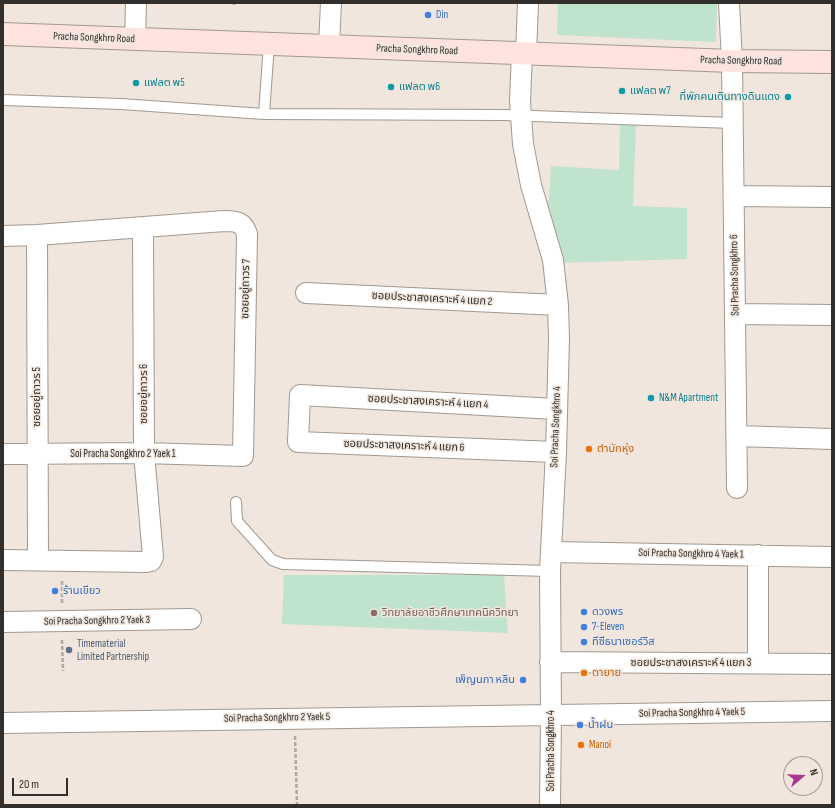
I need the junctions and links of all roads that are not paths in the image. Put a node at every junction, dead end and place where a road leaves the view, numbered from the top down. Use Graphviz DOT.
graph roads {
  1 [pos="136,3"];
  2 [pos="331,3"];
  3 [pos="528,3"];
  4 [pos="729,3"];
  5 [pos="3,34"];
  6 [pos="135,39"];
  7 [pos="269,44"];
  8 [pos="329,46"];
  9 [pos="524,54"];
  10 [pos="732,61"];
  11 [pos="832,62"];
  12 [pos="3,100"];
  13 [pos="264,114"];
  14 [pos="521,116"];
  15 [pos="733,123"];
  16 [pos="734,196"];
  17 [pos="832,197"];
  18 [pos="143,227"];
  19 [pos="37,235"];
  20 [pos="3,236"];
  21 [pos="306,293"];
  22 [pos="558,305"];
  23 [pos="735,314"];
  24 [pos="832,314"];
  25 [pos="300,395"];
  26 [pos="556,409"];
  27 [pos="737,436"];
  28 [pos="832,439"];
  29 [pos="556,452"];
  30 [pos="144,453"];
  31 [pos="3,454"];
  32 [pos="37,454"];
  33 [pos="243,456"];
  34 [pos="737,488"];
  35 [pos="236,502"];
  36 [pos="758,555"];
  37 [pos="832,557"];
  38 [pos="3,560"];
  39 [pos="38,560"];
  40 [pos="550,562"];
  41 [pos="191,619"];
  42 [pos="3,622"];
  43 [pos="550,662"];
  44 [pos="758,663"];
  45 [pos="832,664"];
  46 [pos="832,711"];
  47 [pos="552,716"];
  48 [pos="3,723"];
  49 [pos="550,805"];
  1 -- 6 [label="street"];
  2 -- 8 [label="street"];
  3 -- 9 [label="street, Soi Pracha Songkhro 4"];
  4 -- 10 [label="street, Soi Pracha Songkhro 6"];
  5 -- 6 [label="street, Pracha Songkhro Road"];
  6 -- 7 [label="street, Pracha Songkhro Road"];
  7 -- 8 [label="street, Pracha Songkhro Road"];
  7 -- 13 [label="lane"];
  8 -- 9 [label="street, Pracha Songkhro Road"];
  9 -- 10 [label="street, Pracha Songkhro Road"];
  9 -- 14 [label="street, Soi Pracha Songkhro 4"];
  10 -- 11 [label="street, Pracha Songkhro Road"];
  10 -- 15 [label="street, Soi Pracha Songkhro 6"];
  12 -- 13 [label="lane"];
  13 -- 14 [label="lane"];
  14 -- 15 [label="lane"];
  14 -- 22 [label="street, Soi Pracha Songkhro 4"];
  15 -- 16 [label="street, Soi Pracha Songkhro 6"];
  16 -- 17 [label="street"];
  16 -- 23 [label="street, Soi Pracha Songkhro 6"];
  18 -- 19 [label="street, ซอยอยู่ถาวร 7"];
  18 -- 30 [label="street, ซอยอยู่ถาวร 6"];
  18 -- 33 [label="street, ซอยอยู่ถาวร 7"];
  19 -- 20 [label="street, ซอยอยู่ถาวร 7"];
  19 -- 32 [label="street, ซอยอยู่ถาวร 5"];
  21 -- 22 [label="street, ซอยประชาสงเคราะห์ 4 แยก 2"];
  22 -- 26 [label="street, Soi Pracha Songkhro 4"];
  23 -- 24 [label="street"];
  23 -- 27 [label="street, Soi Pracha Songkhro 6"];
  25 -- 26 [label="street, ซอยประชาสงเคราะห์ 4 แยก 4"];
  25 -- 29 [label="street, ซอยประชาสงเคราะห์ 4 แยก 6"];
  26 -- 29 [label="street, Soi Pracha Songkhro 4"];
  27 -- 28 [label="street"];
  27 -- 34 [label="street, Soi Pracha Songkhro 6"];
  29 -- 40 [label="street, Soi Pracha Songkhro 4"];
  30 -- 32 [label="street, Soi Pracha Songkhro 2 Yaek 1"];
  30 -- 33 [label="street, Soi Pracha Songkhro 2 Yaek 1"];
  30 -- 39 [label="street, ซอยอยู่ถาวร 6"];
  31 -- 32 [label="street, Soi Pracha Songkhro 2 Yaek 1"];
  32 -- 39 [label="street, ซอยอยู่ถาวร 5"];
  35 -- 40 [label="lane"];
  36 -- 37 [label="street, Soi Pracha Songkhro 4 Yaek 1"];
  36 -- 40 [label="street, Soi Pracha Songkhro 4 Yaek 1"];
  36 -- 44 [label="street"];
  38 -- 39 [label="street"];
  40 -- 43 [label="street, Soi Pracha Songkhro 4"];
  41 -- 42 [label="street, Soi Pracha Songkhro 2 Yaek 3"];
  43 -- 44 [label="street, ซอยประชาสงเคราะห์ 4 แยก 3"];
  43 -- 47 [label="street, Soi Pracha Songkhro 4"];
  44 -- 45 [label="street, ซอยประชาสงเคราะห์ 4 แยก 3"];
  46 -- 47 [label="street, Soi Pracha Songkhro 4 Yaek 5"];
  47 -- 48 [label="street, Soi Pracha Songkhro 2 Yaek 5"];
  47 -- 49 [label="street, Soi Pracha Songkhro 4"];
}
